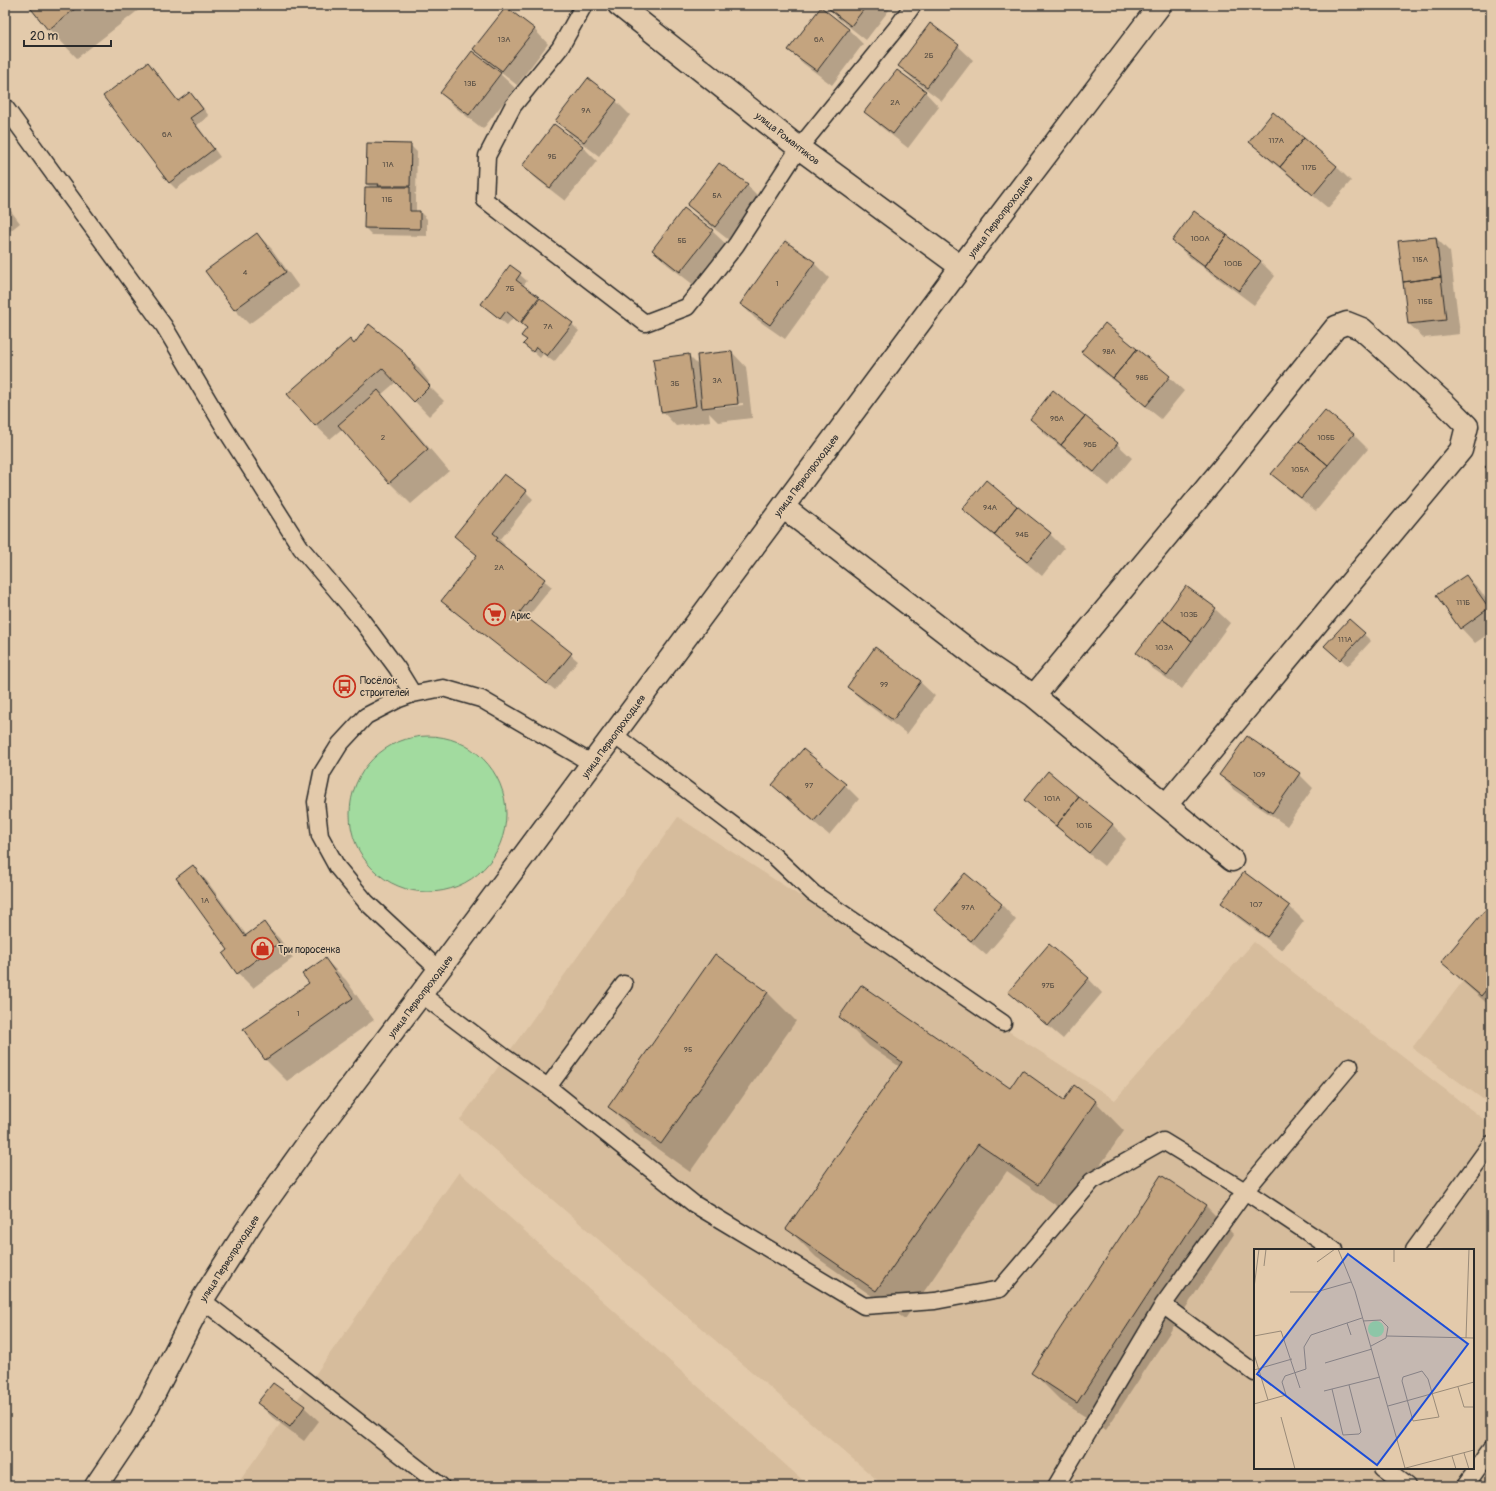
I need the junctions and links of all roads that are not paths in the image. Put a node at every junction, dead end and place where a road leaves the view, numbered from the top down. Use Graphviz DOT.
graph roads {
  1 [pos="584,5"];
  2 [pos="619,5"];
  3 [pos="913,5"];
  4 [pos="1160,5"];
  5 [pos="5,107"];
  6 [pos="800,148"];
  7 [pos="961,267"];
  8 [pos="783,507"];
  9 [pos="413,694"];
  10 [pos="1034,696"];
  11 [pos="614,735"];
  12 [pos="593,764"];
  13 [pos="1166,805"];
  14 [pos="1232,860"];
  15 [pos="439,970"];
  16 [pos="624,984"];
  17 [pos="421,994"];
  18 [pos="1003,1023"];
  19 [pos="1350,1066"];
  20 [pos="548,1087"];
  21 [pos="1491,1144"];
  22 [pos="1245,1192"];
  23 [pos="1332,1249"];
  24 [pos="1415,1249"];
  25 [pos="202,1300"];
  26 [pos="1163,1305"];
  27 [pos="1254,1372"];
  28 [pos="1491,1450"];
  29 [pos="1384,1469"];
  30 [pos="96,1486"];
  31 [pos="442,1486"];
  32 [pos="1056,1486"];
  33 [pos="1408,1486"];
  34 [pos="1465,1486"];
  1 -- 6 [label="lane"];
  2 -- 6 [label="street, улица Романтиков"];
  3 -- 6 [label="lane"];
  4 -- 7 [label="street, улица Первопроходцев"];
  5 -- 9 [label="lane"];
  6 -- 7 [label="street, улица Романтиков"];
  7 -- 8 [label="street, улица Первопроходцев"];
  8 -- 10 [label="street"];
  8 -- 11 [label="street, улица Первопроходцев"];
  9 -- 12 [label="lane"];
  9 -- 15 [label="lane"];
  10 -- 13 [label="street"];
  10 -- 13 [label="street"];
  11 -- 12 [label="street, улица Первопроходцев"];
  11 -- 18 [label="lane"];
  12 -- 15 [label="street, улица Первопроходцев"];
  13 -- 14 [label="street"];
  15 -- 17 [label="street, улица Первопроходцев"];
  16 -- 20 [label="lane"];
  17 -- 20 [label="lane"];
  17 -- 25 [label="street, улица Первопроходцев"];
  19 -- 22 [label="lane"];
  20 -- 22 [label="lane"];
  21 -- 24 [label="lane"];
  22 -- 23 [label="lane"];
  22 -- 26 [label="lane"];
  25 -- 30 [label="street, улица Первопроходцев"];
  25 -- 31 [label="lane"];
  26 -- 27 [label="lane"];
  26 -- 32 [label="lane"];
  28 -- 34 [label="lane"];
  29 -- 33 [label="lane"];
}
